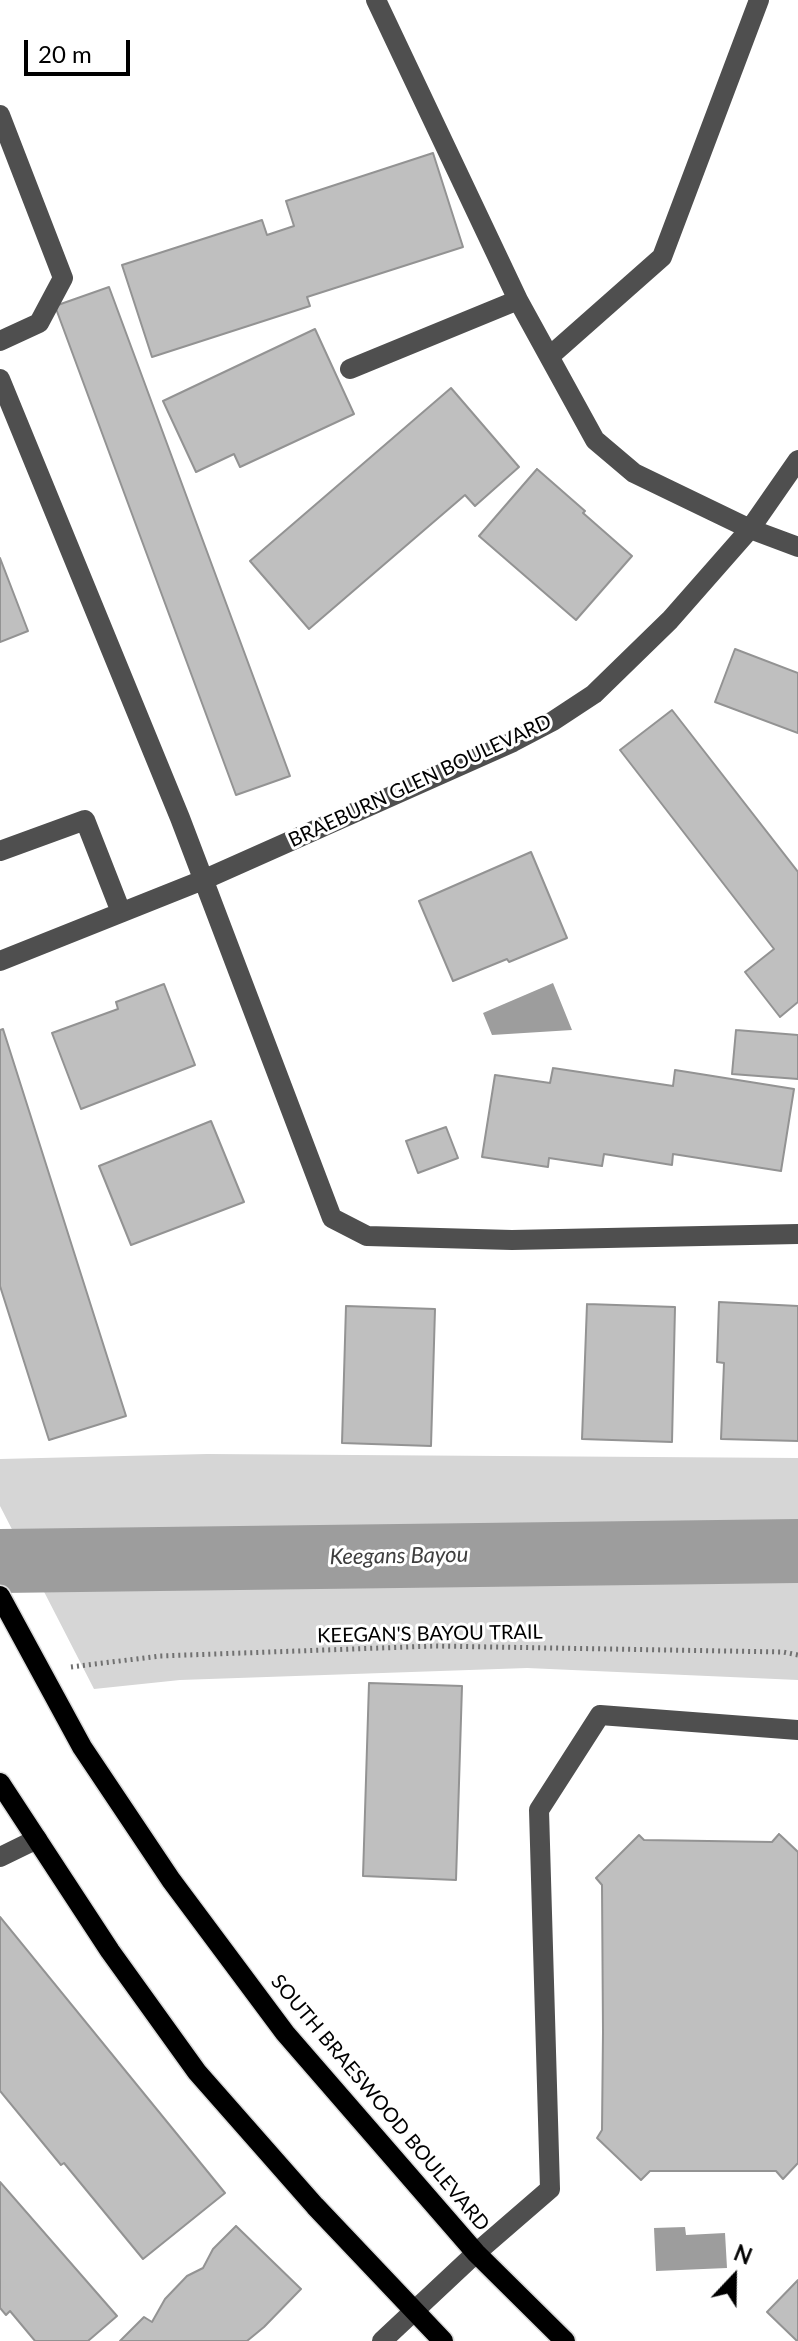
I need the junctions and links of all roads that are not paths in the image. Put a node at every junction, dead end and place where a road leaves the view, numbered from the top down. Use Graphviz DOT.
graph roads {
  1 [pos="376,0"];
  2 [pos="759,0"];
  3 [pos="0,115"];
  4 [pos="518,300"];
  5 [pos="0,341"];
  6 [pos="550,356"];
  7 [pos="350,369"];
  8 [pos="0,379"];
  9 [pos="798,460"];
  10 [pos="750,529"];
  11 [pos="798,547"];
  12 [pos="0,851"];
  13 [pos="203,880"];
  14 [pos="121,912"];
  15 [pos="0,961"];
  16 [pos="798,1234"];
  17 [pos="0,1596"];
  18 [pos="798,1730"];
  19 [pos="0,1784"];
  20 [pos="37,1839"];
  21 [pos="0,1857"];
  22 [pos="476,2253"];
  23 [pos="414,2311"];
  24 [pos="382,2341"];
  25 [pos="443,2341"];
  26 [pos="565,2341"];
  1 -- 4 [label="street"];
  2 -- 6 [label="street"];
  3 -- 5 [label="street"];
  4 -- 6 [label="street"];
  4 -- 7 [label="street"];
  6 -- 10 [label="street"];
  8 -- 13 [label="street"];
  9 -- 10 [label="street, BRAEBURN GLEN BOULEVARD"];
  10 -- 11 [label="street"];
  10 -- 13 [label="street, BRAEBURN GLEN BOULEVARD"];
  12 -- 14 [label="street"];
  13 -- 14 [label="street, BRAEBURN GLEN BOULEVARD"];
  13 -- 16 [label="street"];
  14 -- 15 [label="street, BRAEBURN GLEN BOULEVARD"];
  17 -- 22 [label="main road, SOUTH BRAESWOOD BOULEVARD"];
  18 -- 22 [label="street"];
  19 -- 20 [label="main road"];
  20 -- 21 [label="street"];
  20 -- 23 [label="main road"];
  22 -- 23 [label="street"];
  22 -- 26 [label="main road, SOUTH BRAESWOOD BOULEVARD"];
  23 -- 24 [label="street"];
  23 -- 25 [label="main road"];
}
